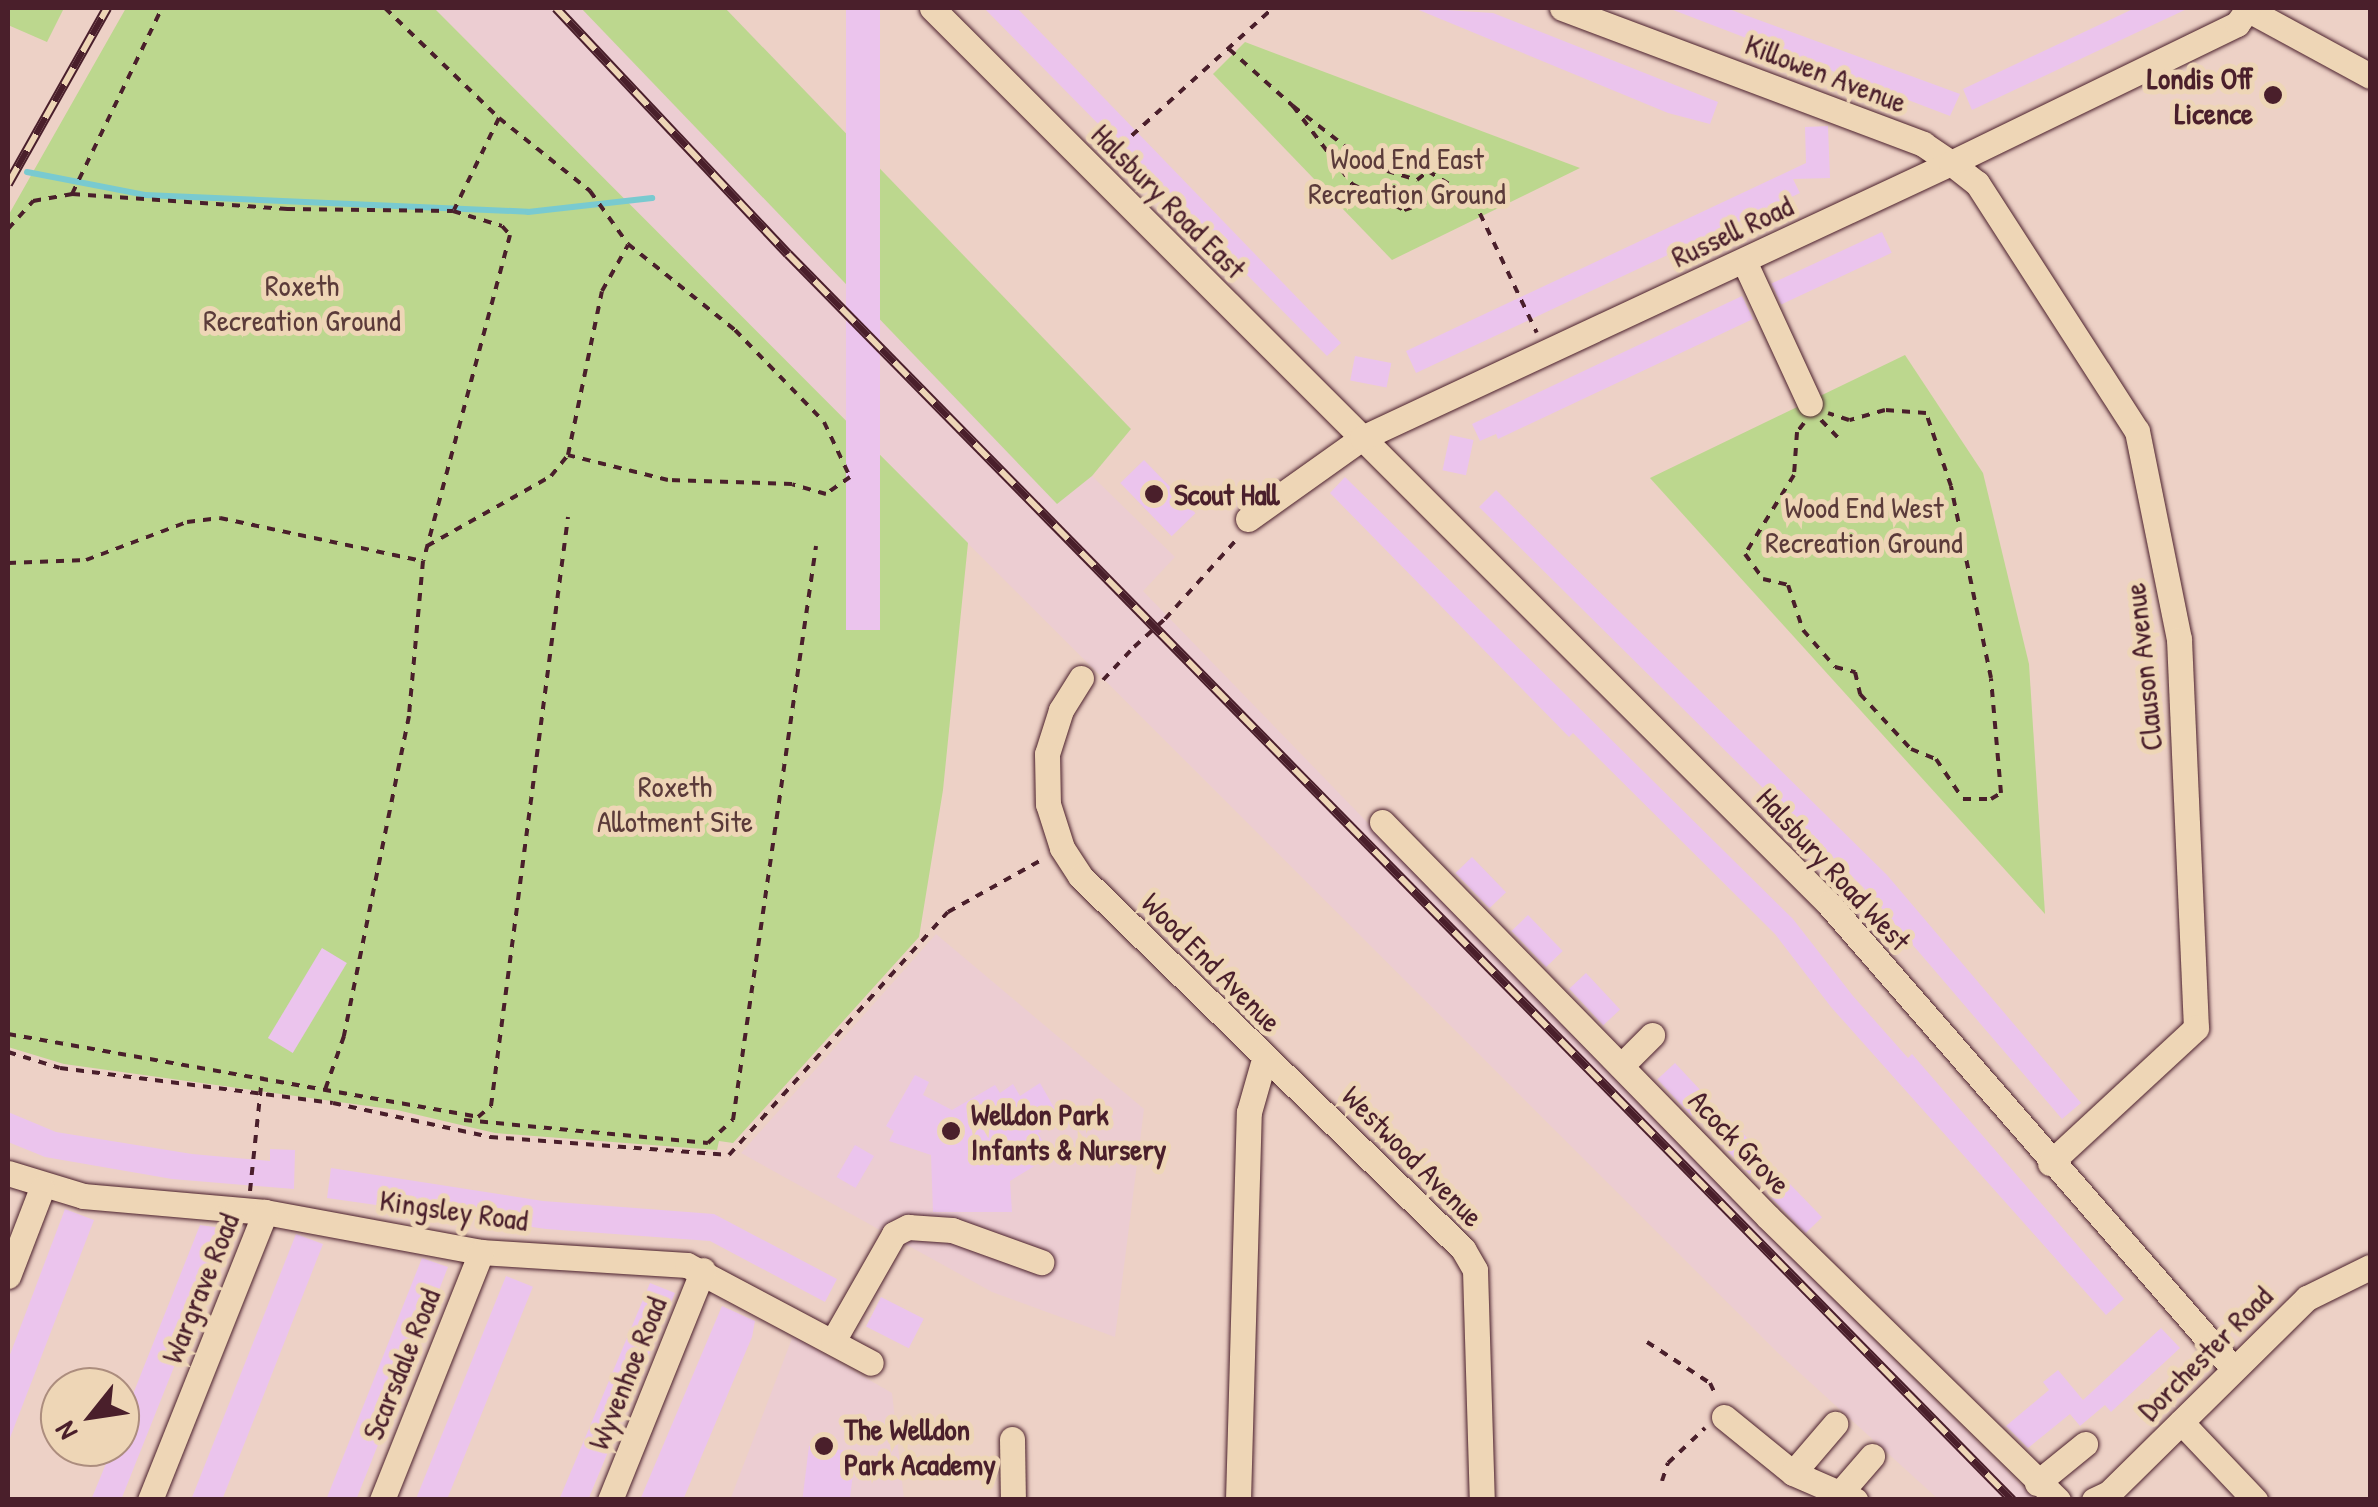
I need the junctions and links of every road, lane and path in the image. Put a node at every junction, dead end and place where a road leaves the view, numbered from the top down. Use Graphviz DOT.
graph roads {
  1 [pos="162,8"];
  2 [pos="386,8"];
  3 [pos="932,8"];
  4 [pos="1274,8"];
  5 [pos="1562,8"];
  6 [pos="2246,8"];
  7 [pos="1229,50"];
  8 [pos="2370,76"];
  9 [pos="1293,106"];
  10 [pos="499,118"];
  11 [pos="1951,163"];
  12 [pos="1094,170"];
  13 [pos="1460,191"];
  14 [pos="72,194"];
  15 [pos="454,211"];
  16 [pos="8,229"];
  17 [pos="628,244"];
  18 [pos="1744,262"];
  19 [pos="1548,355"];
  20 [pos="1810,404"];
  21 [pos="1362,438"];
  22 [pos="1842,442"];
  23 [pos="568,455"];
  24 [pos="568,517"];
  25 [pos="1244,524"];
  26 [pos="427,546"];
  27 [pos="816,546"];
  28 [pos="423,560"];
  29 [pos="8,564"];
  30 [pos="1080,678"];
  31 [pos="1382,822"];
  32 [pos="1062,848"];
  33 [pos="8,1034"];
  34 [pos="1652,1035"];
  35 [pos="8,1052"];
  36 [pos="1265,1056"];
  37 [pos="1621,1066"];
  38 [pos="262,1077"];
  39 [pos="325,1090"];
  40 [pos="260,1094"];
  41 [pos="459,1119"];
  42 [pos="2050,1164"];
  43 [pos="8,1173"];
  44 [pos="42,1188"];
  45 [pos="257,1211"];
  46 [pos="481,1252"];
  47 [pos="1041,1262"];
  48 [pos="2370,1267"];
  49 [pos="704,1270"];
  50 [pos="8,1276"];
  51 [pos="833,1341"];
  52 [pos="1647,1342"];
  53 [pos="871,1364"];
  54 [pos="2233,1368"];
  55 [pos="1724,1417"];
  56 [pos="2181,1422"];
  57 [pos="1836,1424"];
  58 [pos="1012,1438"];
  59 [pos="2085,1444"];
  60 [pos="1872,1456"];
  61 [pos="1793,1473"];
  62 [pos="1662,1482"];
  63 [pos="2037,1483"];
  64 [pos="1848,1496"];
  65 [pos="2105,1497"];
  66 [pos="150,1500"];
  67 [pos="382,1500"];
  68 [pos="610,1500"];
  69 [pos="1013,1500"];
  70 [pos="1238,1500"];
  71 [pos="1482,1500"];
  72 [pos="2058,1500"];
  73 [pos="2255,1500"];
  1 -- 14 [label="path"];
  2 -- 10 [label="path"];
  3 -- 12 [label="street, Halsbury Road East"];
  4 -- 7 [label="path"];
  5 -- 11 [label="street, Killowen Avenue"];
  6 -- 8 [label="street"];
  6 -- 11 [label="street, Russell Road"];
  7 -- 9 [label="path"];
  7 -- 12 [label="path"];
  9 -- 13 [label="path"];
  9 -- 13 [label="path"];
  10 -- 15 [label="path"];
  10 -- 17 [label="path"];
  11 -- 18 [label="street, Russell Road"];
  11 -- 42 [label="street, Clauson Avenue"];
  12 -- 21 [label="street, Halsbury Road East"];
  13 -- 19 [label="path"];
  14 -- 15 [label="path"];
  14 -- 16 [label="path"];
  15 -- 26 [label="path"];
  17 -- 23 [label="path"];
  17 -- 23 [label="path"];
  18 -- 19 [label="street, Russell Road"];
  18 -- 20 [label="street"];
  19 -- 21 [label="street, Russell Road"];
  20 -- 22 [label="path"];
  21 -- 25 [label="street, Russell Road"];
  21 -- 42 [label="street, Halsbury Road West"];
  23 -- 26 [label="path"];
  24 -- 41 [label="path"];
  25 -- 30 [label="path, bridge"];
  26 -- 28 [label="path"];
  27 -- 41 [label="path"];
  28 -- 29 [label="path"];
  28 -- 39 [label="path"];
  30 -- 32 [label="street, Wood End Avenue"];
  31 -- 37 [label="street, Acock Grove"];
  32 -- 36 [label="street, Wood End Avenue"];
  32 -- 40 [label="path"];
  33 -- 38 [label="path"];
  34 -- 37 [label="street"];
  35 -- 40 [label="path"];
  36 -- 70 [label="street, Wood End Avenue"];
  36 -- 71 [label="street, Westwood Avenue"];
  37 -- 63 [label="street, Acock Grove"];
  38 -- 39 [label="path"];
  38 -- 40 [label="path"];
  39 -- 41 [label="path"];
  40 -- 45 [label="path"];
  42 -- 54 [label="street, Halsbury Road West"];
  43 -- 44 [label="street, Kingsley Road"];
  44 -- 45 [label="street, Kingsley Road"];
  44 -- 50 [label="street"];
  45 -- 46 [label="street, Kingsley Road"];
  45 -- 66 [label="street, Wargrave Road"];
  46 -- 49 [label="street, Kingsley Road"];
  46 -- 67 [label="street, Scarsdale Road"];
  47 -- 51 [label="street"];
  48 -- 54 [label="street, Dorchester Road"];
  49 -- 51 [label="street, Kingsley Road"];
  49 -- 68 [label="street, Wyvenhoe Road"];
  51 -- 53 [label="street, Kingsley Road"];
  52 -- 55 [label="path"];
  54 -- 56 [label="street, Dorchester Road"];
  55 -- 61 [label="street"];
  55 -- 62 [label="path"];
  56 -- 65 [label="street, Dorchester Road"];
  56 -- 73 [label="street"];
  57 -- 61 [label="street"];
  58 -- 69 [label="street"];
  59 -- 63 [label="street"];
  60 -- 64 [label="street"];
  61 -- 64 [label="street"];
  63 -- 72 [label="street, Acock Grove"];
}
